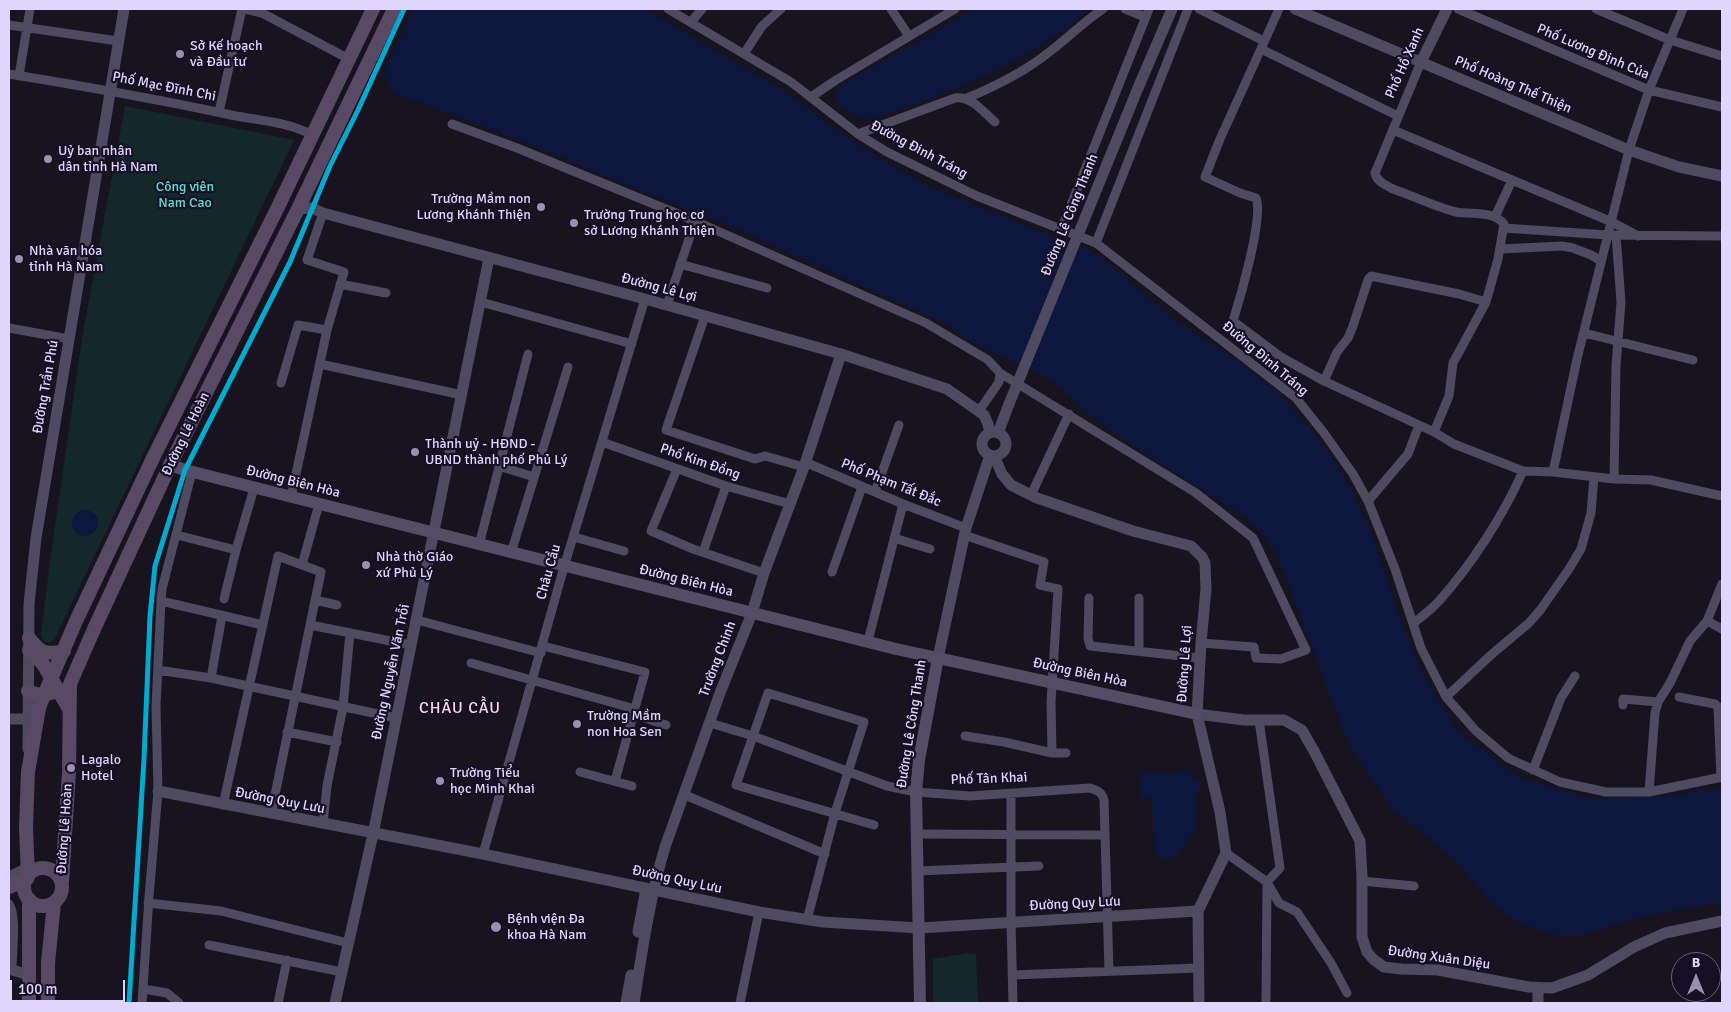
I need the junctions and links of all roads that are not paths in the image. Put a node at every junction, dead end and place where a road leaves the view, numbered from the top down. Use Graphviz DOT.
graph roads {
  1 [pos="30,9"];
  2 [pos="124,9"];
  3 [pos="244,9"];
  4 [pos="373,9"];
  5 [pos="394,9"];
  6 [pos="668,9"];
  7 [pos="702,9"];
  8 [pos="781,9"];
  9 [pos="891,9"];
  10 [pos="955,9"];
  11 [pos="1102,9"];
  12 [pos="1125,9"];
  13 [pos="1172,9"];
  14 [pos="1188,9"];
  15 [pos="1199,9"];
  16 [pos="1278,9"];
  17 [pos="1295,9"];
  18 [pos="1447,9"];
  19 [pos="1458,9"];
  20 [pos="1596,9"];
  21 [pos="1683,9"];
  22 [pos="262,11"];
  23 [pos="1147,13"];
  24 [pos="691,22"];
  25 [pos="9,25"];
  26 [pos="27,28"];
  27 [pos="909,36"];
  28 [pos="1670,40"];
  29 [pos="118,41"];
  30 [pos="1262,45"];
  31 [pos="744,54"];
  32 [pos="1722,56"];
  33 [pos="349,59"];
  34 [pos="1421,62"];
  35 [pos="9,74"];
  36 [pos="19,76"];
  37 [pos="1649,90"];
  38 [pos="111,91"];
  39 [pos="811,98"];
  40 [pos="967,98"];
  41 [pos="1722,107"];
  42 [pos="219,112"];
  43 [pos="1398,116"];
  44 [pos="995,122"];
  45 [pos="452,124"];
  46 [pos="1393,130"];
  47 [pos="858,134"];
  48 [pos="312,135"];
  49 [pos="1629,150"];
  50 [pos="1722,176"];
  51 [pos="1512,180"];
  52 [pos="281,201"];
  53 [pos="298,209"];
  54 [pos="324,213"];
  55 [pos="1495,217"];
  56 [pos="695,221"];
  57 [pos="1612,222"];
  58 [pos="1504,228"];
  59 [pos="1061,230"];
  60 [pos="1612,235"];
  61 [pos="1638,236"];
  62 [pos="1722,236"];
  63 [pos="1096,243"];
  64 [pos="1500,249"];
  65 [pos="489,258"];
  66 [pos="1601,263"];
  67 [pos="680,264"];
  68 [pos="340,284"];
  69 [pos="767,288"];
  70 [pos="386,293"];
  71 [pos="645,299"];
  72 [pos="481,302"];
  73 [pos="1486,302"];
  74 [pos="667,305"];
  75 [pos="705,316"];
  76 [pos="9,328"];
  77 [pos="327,330"];
  78 [pos="1584,333"];
  79 [pos="69,339"];
  80 [pos="1617,341"];
  81 [pos="632,344"];
  82 [pos="528,354"];
  83 [pos="842,354"];
  84 [pos="1693,360"];
  85 [pos="320,364"];
  86 [pos="568,367"];
  87 [pos="1000,373"];
  88 [pos="1324,381"];
  89 [pos="281,383"];
  90 [pos="462,395"];
  91 [pos="979,411"];
  92 [pos="1069,414"];
  93 [pos="899,425"];
  94 [pos="1419,425"];
  95 [pos="1434,432"];
  96 [pos="994,433"];
  97 [pos="602,442"];
  98 [pos="992,456"];
  99 [pos="153,458"];
  100 [pos="170,465"];
  101 [pos="804,465"];
  102 [pos="499,466"];
  103 [pos="677,469"];
  104 [pos="1523,471"];
  105 [pos="192,472"];
  106 [pos="1553,472"];
  107 [pos="534,477"];
  108 [pos="1594,478"];
  109 [pos="1614,479"];
  110 [pos="726,486"];
  111 [pos="862,487"];
  112 [pos="254,488"];
  113 [pos="875,492"];
  114 [pos="1031,495"];
  115 [pos="1722,496"];
  116 [pos="291,497"];
  117 [pos="1368,501"];
  118 [pos="319,504"];
  119 [pos="790,504"];
  120 [pos="902,504"];
  121 [pos="965,531"];
  122 [pos="434,533"];
  123 [pos="177,534"];
  124 [pos="574,537"];
  125 [pos="894,538"];
  126 [pos="479,544"];
  127 [pos="930,549"];
  128 [pos="236,550"];
  129 [pos="624,551"];
  130 [pos="703,552"];
  131 [pos="511,553"];
  132 [pos="302,565"];
  133 [pos="564,566"];
  134 [pos="832,572"];
  135 [pos="764,573"];
  136 [pos="1722,584"];
  137 [pos="224,598"];
  138 [pos="1089,598"];
  139 [pos="1139,598"];
  140 [pos="315,600"];
  141 [pos="161,601"];
  142 [pos="337,605"];
  143 [pos="752,613"];
  144 [pos="222,616"];
  145 [pos="416,620"];
  146 [pos="1707,621"];
  147 [pos="1413,624"];
  148 [pos="262,625"];
  149 [pos="310,625"];
  150 [pos="1722,629"];
  151 [pos="350,633"];
  152 [pos="868,641"];
  153 [pos="1201,643"];
  154 [pos="29,644"];
  155 [pos="411,645"];
  156 [pos="542,649"];
  157 [pos="64,652"];
  158 [pos="1139,652"];
  159 [pos="938,658"];
  160 [pos="1200,658"];
  161 [pos="471,663"];
  162 [pos="158,670"];
  163 [pos="1575,676"];
  164 [pos="211,678"];
  165 [pos="52,679"];
  166 [pos="533,681"];
  167 [pos="1053,682"];
  168 [pos="249,687"];
  169 [pos="65,688"];
  170 [pos="28,691"];
  171 [pos="44,695"];
  172 [pos="294,696"];
  173 [pos="1446,697"];
  174 [pos="1678,697"];
  175 [pos="1658,702"];
  176 [pos="1623,705"];
  177 [pos="343,707"];
  178 [pos="634,712"];
  179 [pos="1197,714"];
  180 [pos="396,718"];
  181 [pos="9,719"];
  182 [pos="28,719"];
  183 [pos="1259,720"];
  184 [pos="710,723"];
  185 [pos="666,726"];
  186 [pos="287,732"];
  187 [pos="753,736"];
  188 [pos="965,736"];
  189 [pos="337,742"];
  190 [pos="1052,753"];
  191 [pos="1066,753"];
  192 [pos="1533,770"];
  193 [pos="28,772"];
  194 [pos="580,772"];
  195 [pos="847,772"];
  196 [pos="1721,777"];
  197 [pos="615,781"];
  198 [pos="632,786"];
  199 [pos="158,792"];
  200 [pos="916,792"];
  201 [pos="1650,792"];
  202 [pos="1011,793"];
  203 [pos="685,795"];
  204 [pos="223,805"];
  205 [pos="835,813"];
  206 [pos="271,814"];
  207 [pos="323,824"];
  208 [pos="874,825"];
  209 [pos="373,834"];
  210 [pos="916,834"];
  211 [pos="1011,834"];
  212 [pos="1105,835"];
  213 [pos="1226,853"];
  214 [pos="483,854"];
  215 [pos="825,854"];
  216 [pos="1039,866"];
  217 [pos="1011,867"];
  218 [pos="917,871"];
  219 [pos="27,874"];
  220 [pos="9,876"];
  221 [pos="1362,881"];
  222 [pos="62,882"];
  223 [pos="1268,882"];
  224 [pos="1414,886"];
  225 [pos="9,888"];
  226 [pos="650,890"];
  227 [pos="9,895"];
  228 [pos="28,897"];
  229 [pos="54,903"];
  230 [pos="148,903"];
  231 [pos="9,904"];
  232 [pos="1198,911"];
  233 [pos="759,912"];
  234 [pos="1108,917"];
  235 [pos="807,920"];
  236 [pos="1011,922"];
  237 [pos="1722,922"];
  238 [pos="919,928"];
  239 [pos="348,943"];
  240 [pos="209,945"];
  241 [pos="287,960"];
  242 [pos="1198,968"];
  243 [pos="10,969"];
  244 [pos="636,969"];
  245 [pos="1109,971"];
  246 [pos="342,972"];
  247 [pos="1012,975"];
  248 [pos="29,981"];
  249 [pos="48,988"];
  250 [pos="1538,988"];
  251 [pos="143,989"];
  252 [pos="1347,993"];
  253 [pos="29,1003"];
  254 [pos="48,1003"];
  255 [pos="142,1003"];
  256 [pos="179,1003"];
  257 [pos="278,1003"];
  258 [pos="335,1003"];
  259 [pos="626,1003"];
  260 [pos="634,1003"];
  261 [pos="740,1003"];
  262 [pos="920,1003"];
  263 [pos="1013,1003"];
  264 [pos="1198,1003"];
  265 [pos="1266,1003"];
  266 [pos="1538,1003"];
  1 -- 26 [label="street"];
  2 -- 29 [label="street, Đường Trần Phú"];
  3 -- 22 [label="street"];
  3 -- 42 [label="street"];
  4 -- 33 [label="main road, Đường Lê Hoàn"];
  5 -- 53 [label="main road, Đường Lê Hoàn"];
  6 -- 24 [label="street, Đường Đinh Tráng"];
  7 -- 24 [label="street"];
  8 -- 31 [label="street"];
  9 -- 27 [label="street"];
  10 -- 27 [label="street"];
  11 -- 40 [label="street"];
  12 -- 23 [label="street"];
  13 -- 96 [label="street, Đường Lê Công Thanh, bridge"];
  14 -- 63 [label="street"];
  15 -- 30 [label="street"];
  16 -- 30 [label="street"];
  17 -- 34 [label="street, Phố Hoàng Thế Thiện"];
  18 -- 34 [label="street, Phố Hồ Xanh"];
  19 -- 37 [label="street, Phố Lương Định Của"];
  20 -- 28 [label="street"];
  21 -- 28 [label="street"];
  22 -- 33 [label="street"];
  23 -- 59 [label="street"];
  24 -- 31 [label="street, Đường Đinh Tráng"];
  25 -- 26 [label="street"];
  26 -- 29 [label="street"];
  26 -- 36 [label="street"];
  27 -- 39 [label="street"];
  28 -- 32 [label="street"];
  28 -- 37 [label="street"];
  29 -- 38 [label="street, Đường Trần Phú"];
  30 -- 43 [label="street"];
  30 -- 88 [label="street"];
  31 -- 39 [label="street, Đường Đinh Tráng"];
  33 -- 48 [label="main road, Đường Lê Hoàn"];
  34 -- 43 [label="street, Phố Hồ Xanh"];
  34 -- 49 [label="street, Phố Hoàng Thế Thiện"];
  35 -- 36 [label="street, Phố Mạc Đĩnh Chi"];
  36 -- 38 [label="street, Phố Mạc Đĩnh Chi"];
  37 -- 41 [label="street, Phố Lương Định Của"];
  37 -- 49 [label="street"];
  38 -- 42 [label="street, Phố Mạc Đĩnh Chi"];
  38 -- 79 [label="street, Đường Trần Phú"];
  39 -- 47 [label="street, Đường Đinh Tráng"];
  40 -- 44 [label="street"];
  40 -- 47 [label="street"];
  42 -- 48 [label="street, Phố Mạc Đĩnh Chi"];
  43 -- 46 [label="street, Phố Hồ Xanh"];
  45 -- 56 [label="street"];
  46 -- 51 [label="street"];
  46 -- 55 [label="street, Phố Hồ Xanh"];
  47 -- 59 [label="street, Đường Đinh Tráng"];
  48 -- 52 [label="main road, Đường Lê Hoàn"];
  49 -- 50 [label="street, Phố Hoàng Thế Thiện"];
  49 -- 57 [label="street"];
  51 -- 55 [label="street"];
  51 -- 57 [label="street"];
  52 -- 53 [label="main road"];
  52 -- 99 [label="main road, Đường Lê Hoàn"];
  53 -- 54 [label="street, Đường Lê Lợi"];
  53 -- 100 [label="main road, Đường Lê Hoàn"];
  54 -- 65 [label="street, Đường Lê Lợi"];
  54 -- 68 [label="street"];
  55 -- 58 [label="street"];
  56 -- 67 [label="street"];
  56 -- 87 [label="street"];
  57 -- 60 [label="street"];
  57 -- 61 [label="street"];
  58 -- 60 [label="street"];
  58 -- 64 [label="street"];
  59 -- 63 [label="street, Đường Đinh Tráng"];
  60 -- 61 [label="street"];
  60 -- 66 [label="street"];
  60 -- 80 [label="street"];
  61 -- 62 [label="street"];
  63 -- 117 [label="street, Đường Đinh Tráng"];
  64 -- 66 [label="street"];
  64 -- 73 [label="street"];
  65 -- 71 [label="street, Đường Lê Lợi"];
  65 -- 72 [label="street, Đường Nguyễn Văn Trỗi"];
  66 -- 78 [label="street"];
  67 -- 69 [label="street"];
  67 -- 74 [label="street"];
  68 -- 70 [label="street"];
  68 -- 77 [label="street"];
  71 -- 74 [label="street, Đường Lê Lợi"];
  71 -- 81 [label="street, Châu Cầu"];
  72 -- 81 [label="street"];
  72 -- 90 [label="street, Đường Nguyễn Văn Trỗi"];
  73 -- 88 [label="street"];
  73 -- 95 [label="street"];
  74 -- 75 [label="street, Đường Lê Lợi"];
  75 -- 83 [label="street, Đường Lê Lợi"];
  75 -- 101 [label="street, Phố Phạm Tất Đắc"];
  76 -- 79 [label="street"];
  77 -- 85 [label="street"];
  77 -- 89 [label="street"];
  78 -- 80 [label="street"];
  78 -- 106 [label="street"];
  79 -- 154 [label="street, Đường Trần Phú"];
  80 -- 84 [label="street"];
  80 -- 109 [label="street"];
  81 -- 97 [label="street, Châu Cầu"];
  82 -- 102 [label="street"];
  83 -- 91 [label="street, Đường Lê Lợi"];
  83 -- 101 [label="street, Trường Chinh"];
  85 -- 90 [label="street"];
  85 -- 116 [label="street"];
  86 -- 107 [label="street"];
  87 -- 91 [label="street"];
  87 -- 92 [label="street"];
  88 -- 94 [label="street"];
  90 -- 122 [label="street, Đường Nguyễn Văn Trỗi"];
  91 -- 96 [label="street, Đường Lê Lợi"];
  92 -- 114 [label="street"];
  92 -- 153 [label="street"];
  93 -- 113 [label="street"];
  94 -- 95 [label="street"];
  94 -- 117 [label="street"];
  95 -- 104 [label="street"];
  96 -- 98 [label="street"];
  96 -- 98 [label="street"];
  97 -- 103 [label="street, Phố Kim Đồng"];
  97 -- 124 [label="street, Châu Cầu"];
  98 -- 114 [label="street, Đường Lê Lợi"];
  98 -- 121 [label="street, Đường Lê Công Thanh"];
  99 -- 100 [label="main road"];
  99 -- 157 [label="main road, Đường Lê Hoàn"];
  100 -- 105 [label="main road, Đường Biên Hòa"];
  100 -- 169 [label="main road, Đường Lê Hoàn"];
  101 -- 111 [label="street, Phố Phạm Tất Đắc"];
  101 -- 119 [label="street, Trường Chinh"];
  102 -- 107 [label="street"];
  102 -- 126 [label="street"];
  103 -- 110 [label="street, Phố Kim Đồng"];
  103 -- 130 [label="street"];
  104 -- 106 [label="street"];
  104 -- 147 [label="street"];
  105 -- 112 [label="main road, Đường Biên Hòa"];
  105 -- 123 [label="street"];
  106 -- 108 [label="street"];
  107 -- 131 [label="street"];
  108 -- 109 [label="street"];
  108 -- 173 [label="street"];
  109 -- 115 [label="street"];
  110 -- 119 [label="street, Phố Kim Đồng"];
  110 -- 130 [label="street"];
  111 -- 113 [label="street, Phố Phạm Tất Đắc"];
  111 -- 134 [label="street"];
  112 -- 116 [label="main road, Đường Biên Hòa"];
  112 -- 128 [label="street"];
  113 -- 120 [label="street, Phố Phạm Tất Đắc"];
  114 -- 153 [label="street, Đường Lê Lợi"];
  116 -- 118 [label="main road, Đường Biên Hòa"];
  117 -- 147 [label="street, Đường Đinh Tráng"];
  118 -- 122 [label="main road, Đường Biên Hòa"];
  118 -- 132 [label="street"];
  119 -- 135 [label="street, Trường Chinh"];
  120 -- 121 [label="street, Phố Phạm Tất Đắc"];
  120 -- 125 [label="street"];
  121 -- 159 [label="street, Đường Lê Công Thanh"];
  121 -- 167 [label="street, Phố Phạm Tất Đắc"];
  122 -- 126 [label="main road, Đường Biên Hòa"];
  122 -- 145 [label="street, Đường Nguyễn Văn Trỗi"];
  123 -- 128 [label="street"];
  123 -- 141 [label="street"];
  124 -- 129 [label="street"];
  124 -- 133 [label="street, Châu Cầu"];
  125 -- 127 [label="street"];
  125 -- 152 [label="street"];
  126 -- 131 [label="main road, Đường Biên Hòa"];
  128 -- 137 [label="street"];
  130 -- 135 [label="street"];
  131 -- 133 [label="main road, Đường Biên Hòa"];
  132 -- 140 [label="street"];
  132 -- 148 [label="street"];
  133 -- 143 [label="main road, Đường Biên Hòa"];
  133 -- 156 [label="street, Châu Cầu"];
  135 -- 143 [label="street, Trường Chinh"];
  136 -- 146 [label="street"];
  138 -- 158 [label="street"];
  139 -- 158 [label="street"];
  140 -- 142 [label="street"];
  140 -- 149 [label="street"];
  141 -- 144 [label="street"];
  141 -- 162 [label="street"];
  143 -- 152 [label="main road, Đường Biên Hòa"];
  143 -- 184 [label="street, Trường Chinh"];
  144 -- 148 [label="street"];
  144 -- 164 [label="street"];
  145 -- 155 [label="street, Đường Nguyễn Văn Trỗi"];
  145 -- 156 [label="street"];
  146 -- 150 [label="street"];
  146 -- 175 [label="street"];
  147 -- 173 [label="street, Đường Đinh Tráng"];
  148 -- 168 [label="street"];
  149 -- 151 [label="street"];
  149 -- 172 [label="street"];
  151 -- 155 [label="street"];
  151 -- 177 [label="street"];
  152 -- 159 [label="main road, Đường Biên Hòa"];
  153 -- 160 [label="street, Đường Lê Lợi"];
  154 -- 157 [label="main road"];
  154 -- 165 [label="main road"];
  154 -- 170 [label="street, Đường Trần Phú"];
  155 -- 180 [label="street, Đường Nguyễn Văn Trỗi"];
  156 -- 166 [label="street, Châu Cầu"];
  156 -- 178 [label="street"];
  157 -- 165 [label="main road, Đường Lê Hoàn"];
  158 -- 160 [label="street"];
  159 -- 167 [label="main road, Đường Biên Hòa"];
  159 -- 200 [label="main road, Đường Lê Công Thanh"];
  160 -- 179 [label="street, Đường Lê Lợi"];
  161 -- 166 [label="street"];
  162 -- 164 [label="street"];
  162 -- 199 [label="street"];
  163 -- 192 [label="street"];
  164 -- 168 [label="street"];
  165 -- 169 [label="main road"];
  165 -- 171 [label="main road, Đường Lê Hoàn"];
  166 -- 178 [label="street"];
  166 -- 214 [label="street, Châu Cầu"];
  167 -- 179 [label="main road, Đường Biên Hòa"];
  167 -- 190 [label="street"];
  168 -- 172 [label="street"];
  168 -- 204 [label="street"];
  169 -- 171 [label="main road"];
  169 -- 222 [label="main road, Đường Lê Hoàn"];
  170 -- 171 [label="main road"];
  170 -- 182 [label="street, Đường Trần Phú"];
  171 -- 193 [label="main road, Đường Lê Hoàn"];
  172 -- 177 [label="street"];
  172 -- 186 [label="street"];
  173 -- 192 [label="street, Đường Đinh Tráng"];
  174 -- 196 [label="street"];
  175 -- 176 [label="street"];
  175 -- 201 [label="street"];
  177 -- 180 [label="street"];
  177 -- 189 [label="street"];
  178 -- 185 [label="street"];
  178 -- 197 [label="street"];
  179 -- 183 [label="street, Đường Xuân Diệu"];
  179 -- 213 [label="street, Đường Lê Lợi"];
  180 -- 209 [label="street, Đường Nguyễn Văn Trỗi"];
  181 -- 182 [label="street"];
  182 -- 193 [label="street, Đường Trần Phú"];
  183 -- 221 [label="street, Đường Xuân Diệu"];
  183 -- 223 [label="street"];
  184 -- 187 [label="street, Phố Tân Khai"];
  184 -- 203 [label="street, Trường Chinh"];
  186 -- 189 [label="street"];
  186 -- 206 [label="street"];
  187 -- 195 [label="street, Phố Tân Khai"];
  187 -- 195 [label="street"];
  187 -- 205 [label="street"];
  188 -- 190 [label="street"];
  189 -- 207 [label="street"];
  190 -- 191 [label="street"];
  192 -- 201 [label="street, Đường Đinh Tráng"];
  193 -- 219 [label="main road, Đường Lê Hoàn"];
  194 -- 197 [label="street"];
  195 -- 200 [label="street, Phố Tân Khai"];
  195 -- 205 [label="street"];
  196 -- 201 [label="street, Đường Đinh Tráng"];
  197 -- 198 [label="street"];
  199 -- 204 [label="street, Đường Quy Lưu"];
  199 -- 230 [label="street"];
  200 -- 202 [label="street, Phố Tân Khai"];
  200 -- 210 [label="main road, Đường Lê Công Thanh"];
  202 -- 211 [label="street"];
  202 -- 212 [label="street, Phố Tân Khai"];
  203 -- 215 [label="street"];
  203 -- 226 [label="street, Trường Chinh"];
  204 -- 206 [label="street, Đường Quy Lưu"];
  205 -- 208 [label="street"];
  205 -- 215 [label="street"];
  206 -- 207 [label="street, Đường Quy Lưu"];
  207 -- 209 [label="street, Đường Quy Lưu"];
  209 -- 214 [label="street, Đường Quy Lưu"];
  209 -- 239 [label="street, Đường Nguyễn Văn Trỗi"];
  210 -- 211 [label="street"];
  210 -- 218 [label="main road, Đường Lê Công Thanh"];
  211 -- 212 [label="street"];
  211 -- 217 [label="street"];
  212 -- 234 [label="street, Phố Tân Khai"];
  213 -- 223 [label="street"];
  213 -- 232 [label="street"];
  214 -- 226 [label="street, Đường Quy Lưu"];
  215 -- 235 [label="street"];
  216 -- 217 [label="street"];
  217 -- 218 [label="street"];
  217 -- 236 [label="street"];
  218 -- 238 [label="main road, Đường Lê Công Thanh"];
  219 -- 220 [label="street"];
  219 -- 222 [label="main road"];
  219 -- 225 [label="main road"];
  219 -- 228 [label="main road"];
  221 -- 224 [label="street"];
  221 -- 250 [label="street, Đường Xuân Diệu"];
  222 -- 229 [label="main road"];
  223 -- 252 [label="street"];
  223 -- 265 [label="street"];
  226 -- 233 [label="street, Đường Quy Lưu"];
  226 -- 244 [label="street, Trường Chinh"];
  227 -- 228 [label="main road"];
  228 -- 229 [label="main road"];
  228 -- 248 [label="main road"];
  229 -- 249 [label="main road"];
  230 -- 239 [label="street"];
  230 -- 251 [label="street"];
  231 -- 243 [label="street"];
  232 -- 234 [label="street, Đường Quy Lưu"];
  232 -- 242 [label="street"];
  233 -- 235 [label="street, Đường Quy Lưu"];
  233 -- 261 [label="street"];
  234 -- 236 [label="street, Đường Quy Lưu"];
  234 -- 245 [label="street, Phố Tân Khai"];
  235 -- 238 [label="street, Đường Quy Lưu"];
  236 -- 238 [label="street, Đường Quy Lưu"];
  236 -- 247 [label="street"];
  237 -- 250 [label="street, Đường Xuân Diệu"];
  238 -- 262 [label="main road, Đường Lê Công Thanh"];
  239 -- 246 [label="street, Đường Nguyễn Văn Trỗi"];
  240 -- 241 [label="street"];
  241 -- 246 [label="street"];
  241 -- 257 [label="street"];
  242 -- 245 [label="street"];
  242 -- 264 [label="street"];
  243 -- 248 [label="street"];
  244 -- 259 [label="street"];
  244 -- 260 [label="street"];
  245 -- 247 [label="street"];
  246 -- 258 [label="street, Đường Nguyễn Văn Trỗi"];
  247 -- 263 [label="street"];
  248 -- 249 [label="main road"];
  248 -- 253 [label="main road"];
  249 -- 254 [label="main road"];
  250 -- 266 [label="street"];
  251 -- 255 [label="street"];
  251 -- 256 [label="street"];
}
